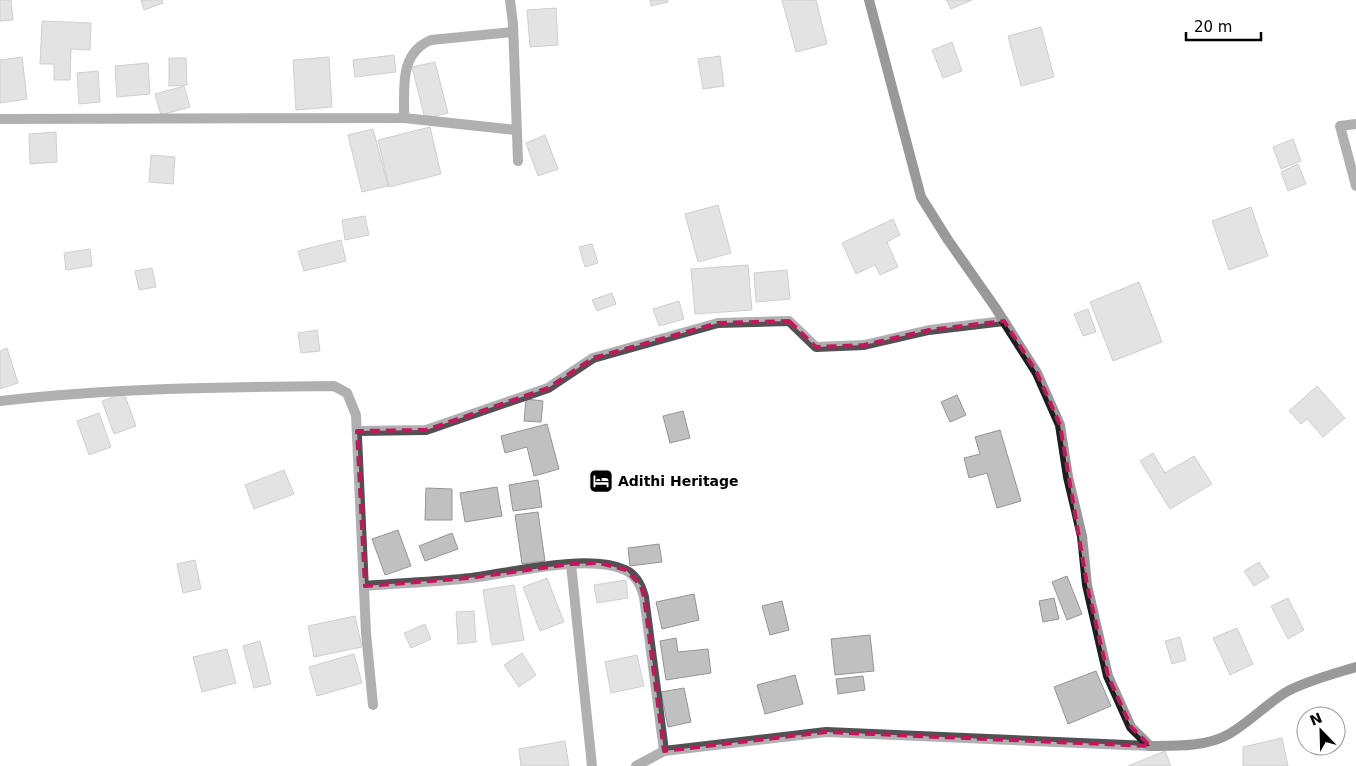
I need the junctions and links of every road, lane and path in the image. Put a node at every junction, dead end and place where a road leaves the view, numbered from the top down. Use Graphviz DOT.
graph roads {
  1 [pos="510,0"];
  2 [pos="869,0"];
  3 [pos="513,32"];
  4 [pos="404,118"];
  5 [pos="0,119"];
  6 [pos="1356,124"];
  7 [pos="516,130"];
  8 [pos="518,161"];
  9 [pos="1356,186"];
  10 [pos="1004,321"];
  11 [pos="0,401"];
  12 [pos="357,431"];
  13 [pos="572,564"];
  14 [pos="365,586"];
  15 [pos="1356,667"];
  16 [pos="373,705"];
  17 [pos="1150,746"];
  18 [pos="664,751"];
  19 [pos="592,766"];
  20 [pos="636,766"];
  1 -- 3 [label="street"];
  2 -- 10 [label="street"];
  3 -- 4 [label="street"];
  3 -- 7 [label="street"];
  4 -- 5 [label="street"];
  4 -- 7 [label="street"];
  6 -- 9 [label="street"];
  7 -- 8 [label="street"];
  10 -- 12 [label="street"];
  10 -- 17 [label="street"];
  11 -- 12 [label="street"];
  12 -- 14 [label="street"];
  13 -- 14 [label="street"];
  13 -- 18 [label="street"];
  13 -- 19 [label="street"];
  14 -- 16 [label="street"];
  15 -- 17 [label="street"];
  17 -- 18 [label="street"];
  18 -- 20 [label="street"];
}
